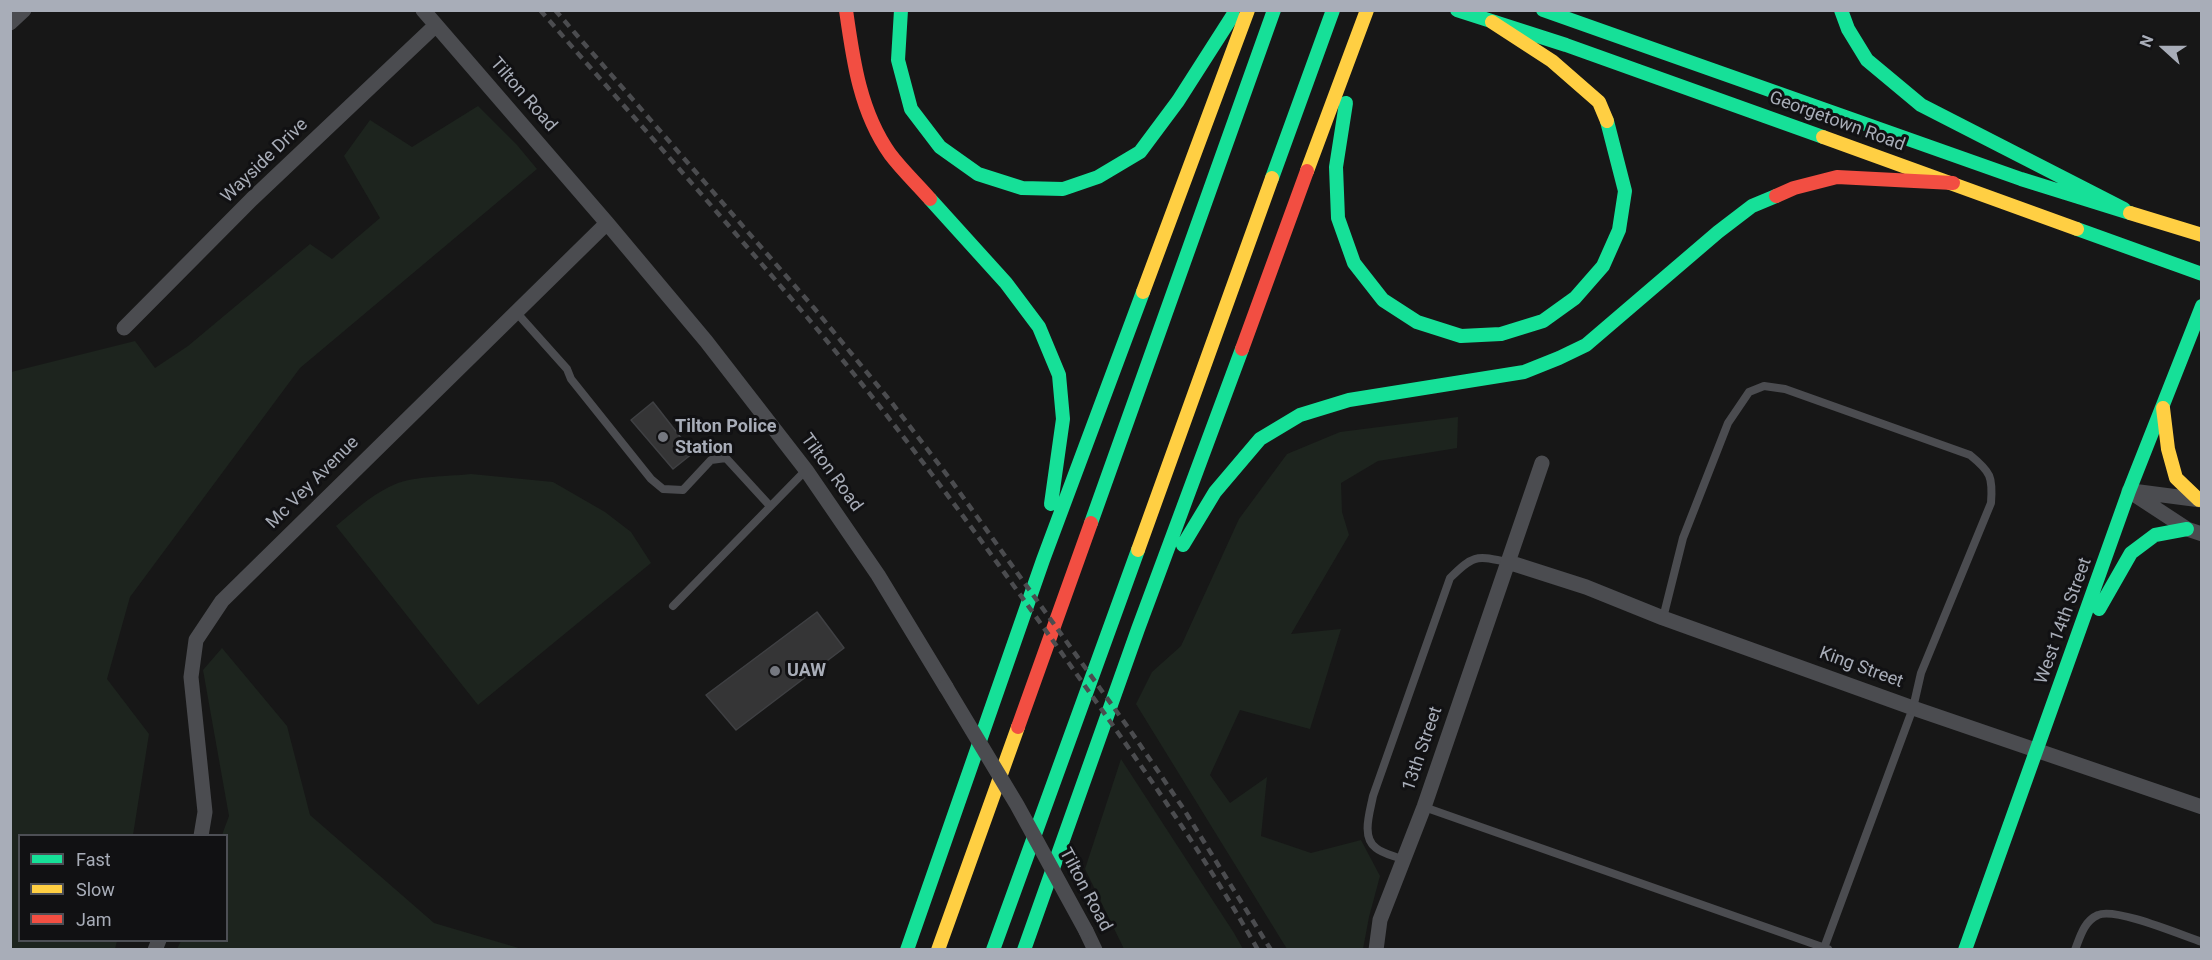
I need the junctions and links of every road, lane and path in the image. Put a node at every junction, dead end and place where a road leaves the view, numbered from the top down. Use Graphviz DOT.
graph roads {
  1 [pos="24,10"];
  2 [pos="423,10"];
  3 [pos="846,10"];
  4 [pos="901,10"];
  5 [pos="1236,10"];
  6 [pos="1248,10"];
  7 [pos="1274,10"];
  8 [pos="1333,10"];
  9 [pos="1367,10"];
  10 [pos="1457,10"];
  11 [pos="1543,10"];
  12 [pos="1841,10"];
  13 [pos="1492,22"];
  14 [pos="10,23"];
  15 [pos="436,25"];
  16 [pos="1357,39"];
  17 [pos="1953,183"];
  18 [pos="2124,209"];
  19 [pos="607,223"];
  20 [pos="2202,235"];
  21 [pos="2202,274"];
  22 [pos="2202,306"];
  23 [pos="515,311"];
  24 [pos="124,328"];
  25 [pos="2163,402"];
  26 [pos="1542,463"];
  27 [pos="806,470"];
  28 [pos="2129,491"];
  29 [pos="2200,500"];
  30 [pos="770,506"];
  31 [pos="2194,532"];
  32 [pos="1043,560"];
  33 [pos="1508,562"];
  34 [pos="673,606"];
  35 [pos="1663,618"];
  36 [pos="1138,629"];
  37 [pos="2071,657"];
  38 [pos="1913,708"];
  39 [pos="2037,750"];
  40 [pos="1424,807"];
  41 [pos="2202,807"];
  42 [pos="201,834"];
  43 [pos="1404,860"];
  44 [pos="2202,942"];
  45 [pos="1826,949"];
  46 [pos="908,950"];
  47 [pos="938,950"];
  48 [pos="993,950"];
  49 [pos="1024,950"];
  50 [pos="1095,950"];
  51 [pos="1376,950"];
  52 [pos="1965,950"];
  53 [pos="2076,950"];
  1 -- 14 [label="street"];
  2 -- 15 [label="street, Tilton Road"];
  3 -- 32 [label="main road"];
  4 -- 5 [label="main road"];
  6 -- 32 [label="main road"];
  7 -- 47 [label="main road"];
  8 -- 48 [label="main road"];
  9 -- 16 [label="main road"];
  10 -- 13 [label="main road, Georgetown Road"];
  11 -- 18 [label="main road, Georgetown Road"];
  12 -- 18 [label="main road"];
  13 -- 16 [label="main road"];
  13 -- 17 [label="main road, Georgetown Road"];
  15 -- 19 [label="street, Tilton Road"];
  15 -- 24 [label="street, Wayside Drive"];
  16 -- 36 [label="main road"];
  17 -- 21 [label="main road, Georgetown Road"];
  17 -- 36 [label="main road"];
  18 -- 20 [label="main road, Georgetown Road"];
  19 -- 23 [label="street, Mc Vey Avenue"];
  19 -- 27 [label="street, Tilton Road"];
  22 -- 25 [label="main road, West 14th Street"];
  23 -- 30 [label="lane"];
  23 -- 42 [label="street, Mc Vey Avenue"];
  25 -- 28 [label="main road, West 14th Street"];
  25 -- 29 [label="main road"];
  26 -- 33 [label="street, 13th Street"];
  27 -- 30 [label="lane"];
  27 -- 50 [label="street, Tilton Road, bridge"];
  28 -- 29 [label="street"];
  28 -- 31 [label="street"];
  28 -- 37 [label="main road, West 14th Street"];
  30 -- 34 [label="lane"];
  31 -- 37 [label="main road"];
  32 -- 46 [label="main road"];
  33 -- 35 [label="street, King Street"];
  33 -- 40 [label="street, 13th Street"];
  33 -- 43 [label="lane"];
  35 -- 38 [label="street, King Street"];
  35 -- 38 [label="lane"];
  36 -- 49 [label="main road"];
  37 -- 39 [label="main road, West 14th Street"];
  38 -- 39 [label="street, King Street"];
  38 -- 45 [label="lane"];
  39 -- 41 [label="street, King Street"];
  39 -- 52 [label="main road, West 14th Street"];
  40 -- 43 [label="street, 13th Street"];
  40 -- 45 [label="lane"];
  43 -- 51 [label="street, 13th Street"];
  44 -- 53 [label="lane"];
}
